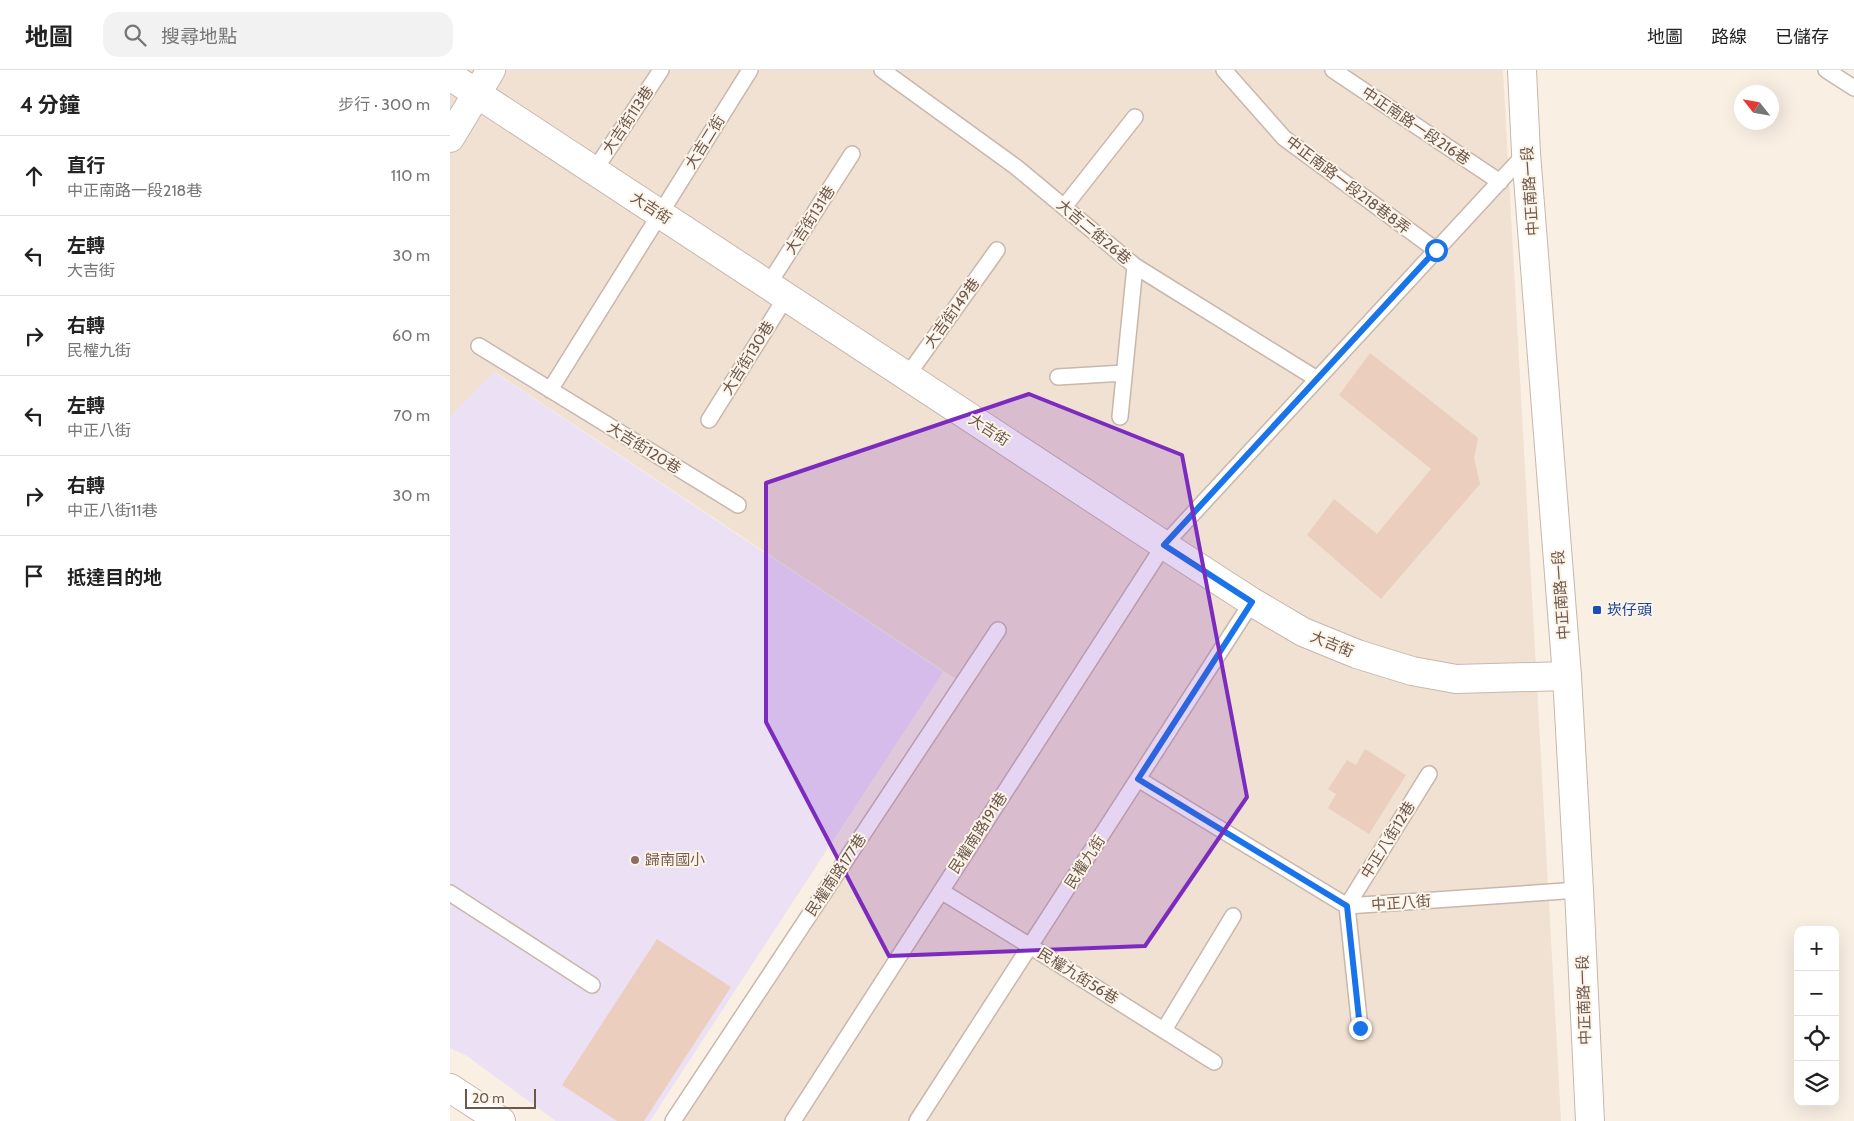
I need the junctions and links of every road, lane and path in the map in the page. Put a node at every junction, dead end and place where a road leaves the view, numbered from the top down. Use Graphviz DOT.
graph roads {
  1 [pos="491,70"];
  2 [pos="661,70"];
  3 [pos="750,70"];
  4 [pos="882,70"];
  5 [pos="1224,70"];
  6 [pos="1333,70"];
  7 [pos="1522,70"];
  8 [pos="1826,70"];
  9 [pos="450,76"];
  10 [pos="1854,88"];
  11 [pos="477,94"];
  12 [pos="1135,117"];
  13 [pos="450,138"];
  14 [pos="1526,153"];
  15 [pos="852,154"];
  16 [pos="594,171"];
  17 [pos="1500,182"];
  18 [pos="1064,207"];
  19 [pos="660,214"];
  20 [pos="997,250"];
  21 [pos="1436,250"];
  22 [pos="1134,266"];
  23 [pos="777,291"];
  24 [pos="479,346"];
  25 [pos="1124,373"];
  26 [pos="907,376"];
  27 [pos="1058,377"];
  28 [pos="1317,379"];
  29 [pos="550,390"];
  30 [pos="1120,417"];
  31 [pos="709,420"];
  32 [pos="738,505"];
  33 [pos="1164,545"];
  34 [pos="1252,602"];
  35 [pos="998,630"];
  36 [pos="1567,676"];
  37 [pos="1429,774"];
  38 [pos="1138,779"];
  39 [pos="1580,890"];
  40 [pos="941,891"];
  41 [pos="450,893"];
  42 [pos="1347,906"];
  43 [pos="1233,916"];
  44 [pos="1030,946"];
  45 [pos="592,985"];
  46 [pos="1360,1028"];
  47 [pos="1164,1030"];
  48 [pos="1214,1062"];
  49 [pos="450,1088"];
  50 [pos="501,1121"];
  51 [pos="673,1121"];
  52 [pos="793,1121"];
  53 [pos="917,1121"];
  54 [pos="1590,1121"];
  1 -- 11 [label="street"];
  2 -- 16 [label="lane, 大吉街113巷"];
  3 -- 19 [label="lane, 大吉二街"];
  4 -- 18 [label="lane, 大吉二街26巷"];
  5 -- 21 [label="lane, 中正南路一段218巷8弄"];
  6 -- 17 [label="lane, 中正南路一段216巷"];
  7 -- 14 [label="street, 中正南路一段"];
  8 -- 10 [label="lane"];
  9 -- 11 [label="street, 大吉街"];
  11 -- 13 [label="street"];
  11 -- 16 [label="street, 大吉街"];
  12 -- 18 [label="lane"];
  14 -- 17 [label="lane, 民權南路191巷"];
  14 -- 36 [label="street, 中正南路一段"];
  15 -- 23 [label="lane, 大吉街131巷"];
  16 -- 19 [label="street, 大吉街"];
  17 -- 21 [label="lane, 民權南路191巷"];
  18 -- 22 [label="lane, 大吉二街26巷"];
  19 -- 23 [label="street, 大吉街"];
  19 -- 29 [label="lane"];
  20 -- 26 [label="lane, 大吉街149巷"];
  21 -- 28 [label="lane, 民權南路191巷"];
  22 -- 25 [label="lane"];
  22 -- 28 [label="lane, 大吉二街26巷"];
  23 -- 26 [label="street, 大吉街"];
  23 -- 31 [label="lane, 大吉街130巷"];
  24 -- 29 [label="lane, 大吉街120巷"];
  25 -- 27 [label="lane"];
  25 -- 30 [label="lane"];
  26 -- 33 [label="street, 大吉街"];
  28 -- 33 [label="lane, 民權南路191巷"];
  29 -- 32 [label="lane, 大吉街120巷"];
  33 -- 34 [label="street, 大吉街"];
  33 -- 40 [label="lane, 民權南路191巷"];
  34 -- 36 [label="street, 大吉街"];
  34 -- 38 [label="lane, 民權九街"];
  35 -- 51 [label="lane, 民權南路177巷"];
  36 -- 39 [label="street, 中正南路一段"];
  37 -- 42 [label="lane, 中正八街12巷"];
  38 -- 42 [label="lane"];
  38 -- 44 [label="lane, 民權九街"];
  39 -- 42 [label="lane, 中正八街"];
  39 -- 54 [label="street, 中正南路一段"];
  40 -- 44 [label="lane, 民權九街56巷"];
  40 -- 52 [label="lane, 民權南路191巷"];
  41 -- 45 [label="lane"];
  42 -- 46 [label="lane"];
  43 -- 47 [label="lane"];
  44 -- 47 [label="lane, 民權九街56巷"];
  44 -- 53 [label="lane, 民權九街"];
  47 -- 48 [label="lane, 民權九街56巷"];
  49 -- 50 [label="street"];
}
